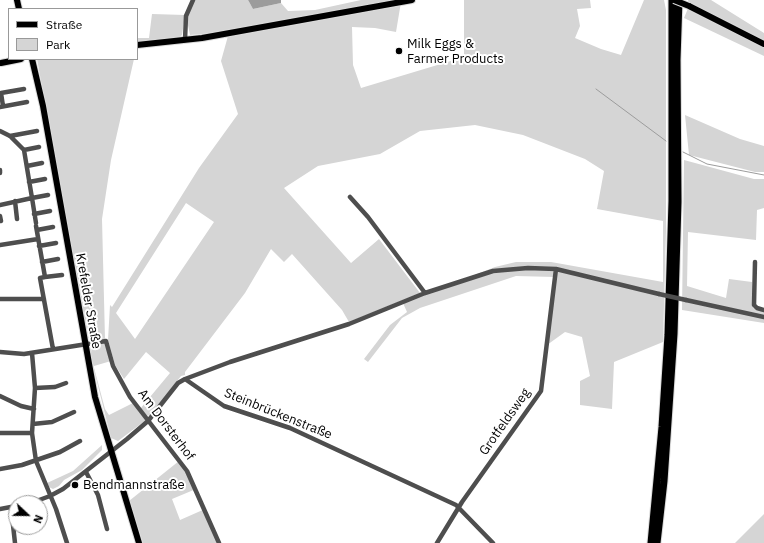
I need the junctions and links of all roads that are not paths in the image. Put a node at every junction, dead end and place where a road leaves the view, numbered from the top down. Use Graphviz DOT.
graph roads {
  1 [pos="193,0"];
  2 [pos="407,0"];
  3 [pos="673,0"];
  4 [pos="679,0"];
  5 [pos="185,40"];
  6 [pos="764,44"];
  7 [pos="138,45"];
  8 [pos="16,60"];
  9 [pos="32,60"];
  10 [pos="1,63"];
  11 [pos="24,89"];
  12 [pos="0,93"];
  13 [pos="27,102"];
  14 [pos="2,106"];
  15 [pos="0,131"];
  16 [pos="37,131"];
  17 [pos="10,136"];
  18 [pos="39,147"];
  19 [pos="24,150"];
  20 [pos="42,163"];
  21 [pos="26,166"];
  22 [pos="0,170"];
  23 [pos="0,173"];
  24 [pos="45,179"];
  25 [pos="29,182"];
  26 [pos="48,195"];
  27 [pos="350,197"];
  28 [pos="32,198"];
  29 [pos="15,201"];
  30 [pos="0,205"];
  31 [pos="50,211"];
  32 [pos="34,214"];
  33 [pos="17,219"];
  34 [pos="36,226"];
  35 [pos="53,227"];
  36 [pos="38,239"];
  37 [pos="56,243"];
  38 [pos="0,245"];
  39 [pos="40,246"];
  40 [pos="58,259"];
  41 [pos="42,262"];
  42 [pos="755,262"];
  43 [pos="556,269"];
  44 [pos="62,274"];
  45 [pos="45,277"];
  46 [pos="425,293"];
  47 [pos="0,299"];
  48 [pos="44,299"];
  49 [pos="764,310"];
  50 [pos="764,317"];
  51 [pos="84,344"];
  52 [pos="53,349"];
  53 [pos="0,352"];
  54 [pos="32,353"];
  55 [pos="185,379"];
  56 [pos="66,383"];
  57 [pos="35,388"];
  58 [pos="0,396"];
  59 [pos="34,409"];
  60 [pos="74,412"];
  61 [pos="148,421"];
  62 [pos="33,424"];
  63 [pos="0,433"];
  64 [pos="32,433"];
  65 [pos="80,441"];
  66 [pos="111,451"];
  67 [pos="36,461"];
  68 [pos="0,469"];
  69 [pos="86,472"];
  70 [pos="50,496"];
  71 [pos="459,508"];
  72 [pos="107,529"];
  73 [pos="67,543"];
  74 [pos="139,543"];
  75 [pos="220,543"];
  76 [pos="437,543"];
  77 [pos="494,543"];
  78 [pos="651,543"];
  79 [pos="657,543"];
  1 -- 5 [label="street"];
  2 -- 5 [label="main road"];
  3 -- 6 [label="main road, bridge"];
  3 -- 78 [label="highway"];
  4 -- 79 [label="highway"];
  5 -- 7 [label="main road"];
  8 -- 10 [label="main road"];
  9 -- 51 [label="main road, Krefelder Straße"];
  11 -- 12 [label="street"];
  12 -- 14 [label="street"];
  13 -- 14 [label="street"];
  15 -- 17 [label="street"];
  16 -- 17 [label="street"];
  17 -- 19 [label="street"];
  18 -- 19 [label="street"];
  19 -- 21 [label="street"];
  20 -- 21 [label="street"];
  21 -- 25 [label="street"];
  22 -- 23 [label="street"];
  24 -- 25 [label="street"];
  25 -- 28 [label="street"];
  26 -- 28 [label="street"];
  27 -- 46 [label="street"];
  28 -- 29 [label="street"];
  28 -- 32 [label="street"];
  29 -- 30 [label="street"];
  29 -- 33 [label="street"];
  31 -- 32 [label="street"];
  32 -- 34 [label="street"];
  34 -- 35 [label="street"];
  34 -- 36 [label="street"];
  36 -- 38 [label="street"];
  36 -- 39 [label="street"];
  37 -- 39 [label="street"];
  39 -- 41 [label="street"];
  40 -- 41 [label="street"];
  41 -- 45 [label="street"];
  42 -- 49 [label="street"];
  43 -- 46 [label="street"];
  43 -- 50 [label="street, bridge"];
  43 -- 71 [label="street, Grotfeldsweg"];
  44 -- 45 [label="street"];
  45 -- 48 [label="street"];
  46 -- 55 [label="street"];
  47 -- 48 [label="street"];
  48 -- 52 [label="street"];
  51 -- 52 [label="street"];
  51 -- 61 [label="street, Am Dorsterhof"];
  51 -- 66 [label="main road, Krefelder Straße"];
  52 -- 54 [label="street"];
  53 -- 54 [label="street"];
  54 -- 57 [label="street"];
  55 -- 61 [label="street"];
  55 -- 71 [label="street, Steinbrückenstraße"];
  56 -- 57 [label="street"];
  57 -- 59 [label="street"];
  58 -- 59 [label="street"];
  59 -- 62 [label="street"];
  60 -- 62 [label="street"];
  61 -- 66 [label="street"];
  61 -- 75 [label="street, Am Dorsterhof"];
  62 -- 64 [label="street"];
  63 -- 64 [label="street"];
  64 -- 67 [label="street"];
  65 -- 67 [label="street"];
  66 -- 69 [label="street"];
  66 -- 74 [label="main road, Krefelder Straße"];
  67 -- 68 [label="street"];
  67 -- 70 [label="street"];
  69 -- 70 [label="street"];
  69 -- 72 [label="street"];
  70 -- 73 [label="street"];
  71 -- 76 [label="street, Grotfeldsweg"];
  71 -- 77 [label="street, Steinbrückenstraße"];
}
